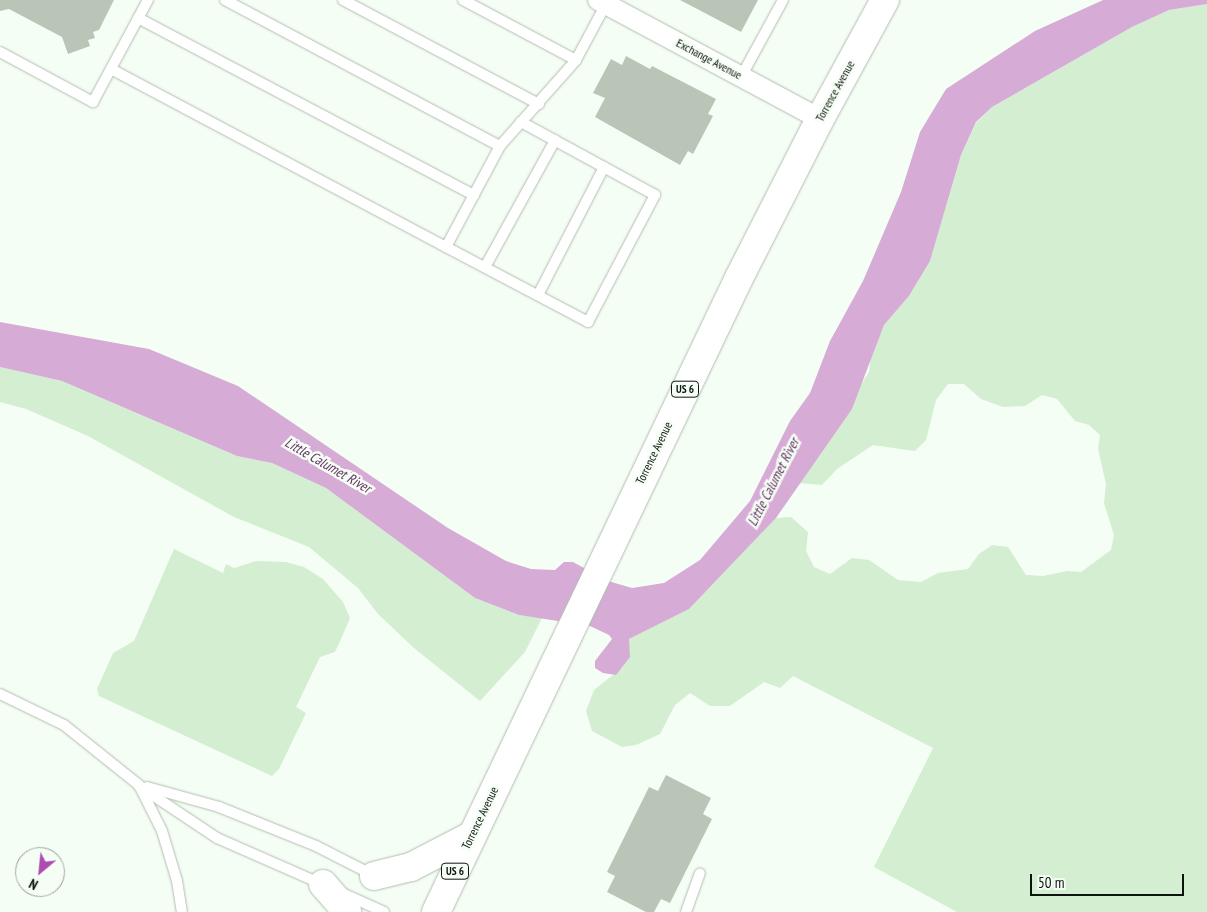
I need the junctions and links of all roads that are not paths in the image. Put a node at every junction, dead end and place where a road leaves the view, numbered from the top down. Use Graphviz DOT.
graph roads {
  1 [pos="148,0"];
  2 [pos="224,0"];
  3 [pos="343,0"];
  4 [pos="463,0"];
  5 [pos="783,0"];
  6 [pos="885,0"];
  7 [pos="604,2"];
  8 [pos="138,18"];
  9 [pos="0,52"];
  10 [pos="576,60"];
  11 [pos="111,69"];
  12 [pos="741,77"];
  13 [pos="539,104"];
  14 [pos="820,119"];
  15 [pos="521,122"];
  16 [pos="555,140"];
  17 [pos="500,146"];
  18 [pos="604,167"];
  19 [pos="474,195"];
  20 [pos="446,247"];
  21 [pos="485,267"];
  22 [pos="538,295"];
  23 [pos="0,694"];
  24 [pos="139,785"];
  25 [pos="471,836"];
  26 [pos="700,872"];
  27 [pos="374,876"];
  28 [pos="323,884"];
  29 [pos="442,910"];
  30 [pos="182,912"];
  31 [pos="347,912"];
  32 [pos="384,912"];
  33 [pos="686,912"];
  1 -- 8 [label="lane"];
  2 -- 17 [label="lane"];
  3 -- 13 [label="lane"];
  4 -- 10 [label="lane"];
  5 -- 12 [label="lane"];
  6 -- 14 [label="main road, Torrence Avenue / US 6"];
  7 -- 10 [label="lane"];
  7 -- 12 [label="street, Exchange Avenue"];
  8 -- 11 [label="lane"];
  8 -- 19 [label="lane"];
  9 -- 11 [label="lane"];
  10 -- 13 [label="lane"];
  11 -- 20 [label="lane"];
  12 -- 14 [label="street, Exchange Avenue"];
  13 -- 15 [label="lane"];
  14 -- 25 [label="main road, Torrence Avenue / US 6"];
  15 -- 16 [label="lane"];
  15 -- 17 [label="lane"];
  16 -- 18 [label="lane"];
  16 -- 21 [label="lane"];
  17 -- 19 [label="lane"];
  18 -- 22 [label="lane"];
  18 -- 22 [label="lane"];
  19 -- 20 [label="lane"];
  20 -- 21 [label="lane"];
  21 -- 22 [label="lane"];
  23 -- 24 [label="lane"];
  24 -- 27 [label="lane"];
  24 -- 28 [label="lane"];
  24 -- 30 [label="lane"];
  25 -- 27 [label="main road"];
  25 -- 29 [label="main road, Torrence Avenue / US 6"];
  26 -- 33 [label="lane"];
  28 -- 31 [label="main road"];
  28 -- 32 [label="lane"];
}
